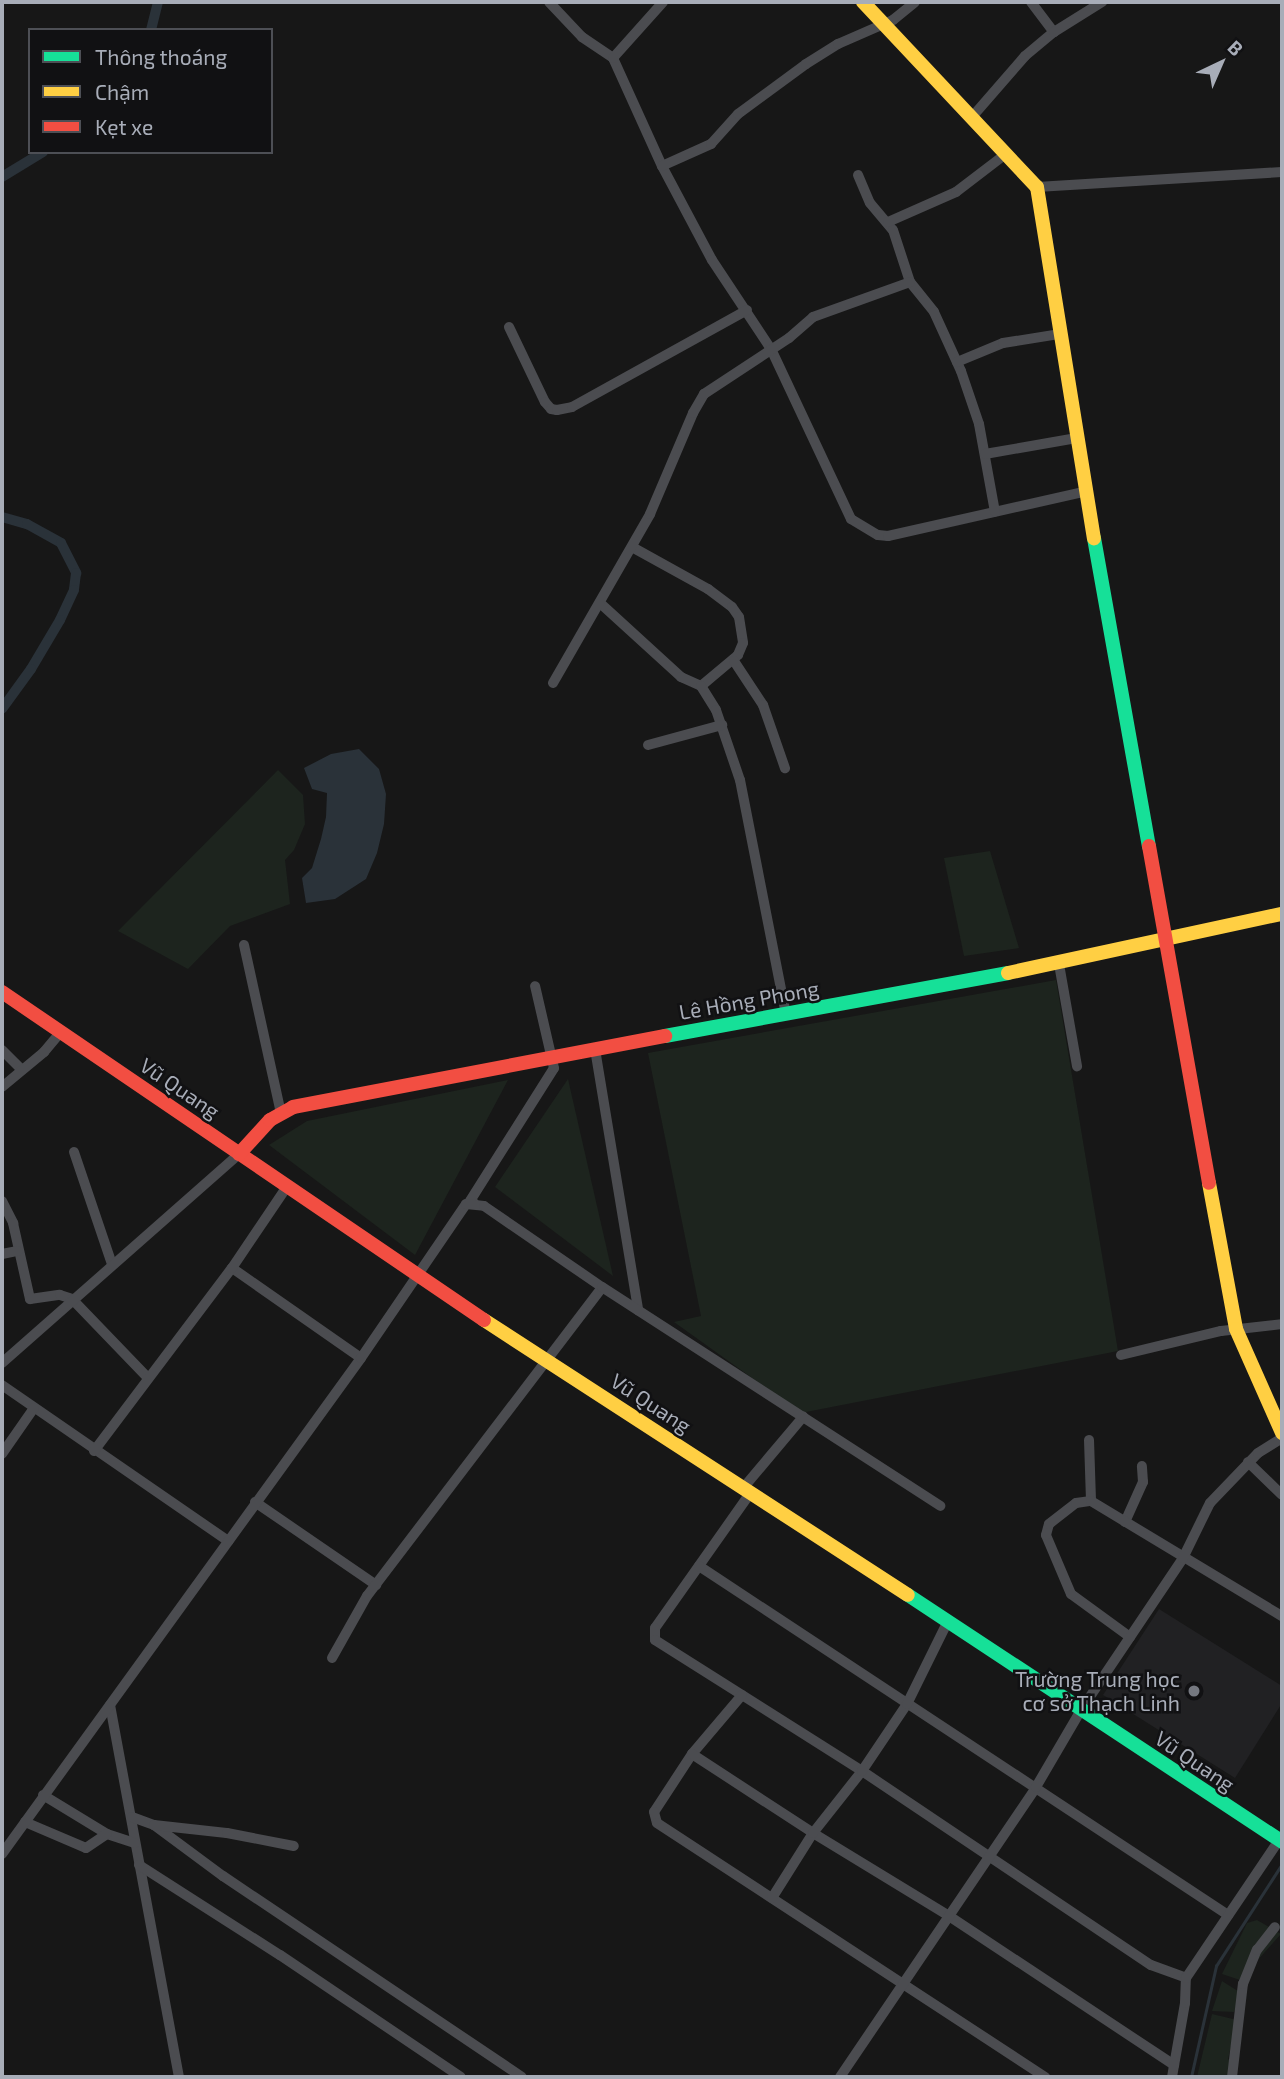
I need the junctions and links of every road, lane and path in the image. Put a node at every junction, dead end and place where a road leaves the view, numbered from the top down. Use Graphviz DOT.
graph roads {
  1 [pos="549,2"];
  2 [pos="663,2"];
  3 [pos="863,2"];
  4 [pos="915,2"];
  5 [pos="1031,2"];
  6 [pos="1102,2"];
  7 [pos="883,24"];
  8 [pos="1054,32"];
  9 [pos="613,58"];
  10 [pos="972,117"];
  11 [pos="1007,153"];
  12 [pos="662,166"];
  13 [pos="1282,172"];
  14 [pos="858,175"];
  15 [pos="1037,187"];
  16 [pos="888,222"];
  17 [pos="910,282"];
  18 [pos="747,310"];
  19 [pos="509,327"];
  20 [pos="1060,334"];
  21 [pos="771,349"];
  22 [pos="957,362"];
  23 [pos="1077,438"];
  24 [pos="985,454"];
  25 [pos="1087,491"];
  26 [pos="995,512"];
  27 [pos="632,547"];
  28 [pos="600,603"];
  29 [pos="734,661"];
  30 [pos="553,683"];
  31 [pos="701,686"];
  32 [pos="722,725"];
  33 [pos="648,745"];
  34 [pos="785,768"];
  35 [pos="1282,914"];
  36 [pos="1166,938"];
  37 [pos="243,945"];
  38 [pos="1059,964"];
  39 [pos="535,986"];
  40 [pos="2,992"];
  41 [pos="786,1014"];
  42 [pos="61,1032"];
  43 [pos="595,1049"];
  44 [pos="2,1050"];
  45 [pos="553,1057"];
  46 [pos="1077,1066"];
  47 [pos="22,1070"];
  48 [pos="2,1087"];
  49 [pos="281,1113"];
  50 [pos="75,1152"];
  51 [pos="239,1154"];
  52 [pos="286,1188"];
  53 [pos="2,1201"];
  54 [pos="474,1203"];
  55 [pos="18,1251"];
  56 [pos="2,1254"];
  57 [pos="111,1264"];
  58 [pos="232,1268"];
  59 [pos="416,1276"];
  60 [pos="602,1287"];
  61 [pos="72,1299"];
  62 [pos="638,1310"];
  63 [pos="1282,1324"];
  64 [pos="1236,1329"];
  65 [pos="1121,1355"];
  66 [pos="361,1358"];
  67 [pos="545,1360"];
  68 [pos="2,1363"];
  69 [pos="148,1378"];
  70 [pos="2,1385"];
  71 [pos="34,1408"];
  72 [pos="803,1417"];
  73 [pos="1282,1436"];
  74 [pos="1089,1440"];
  75 [pos="94,1451"];
  76 [pos="2,1454"];
  77 [pos="1248,1462"];
  78 [pos="1142,1466"];
  79 [pos="748,1490"];
  80 [pos="1282,1496"];
  81 [pos="1091,1501"];
  82 [pos="255,1502"];
  83 [pos="940,1506"];
  84 [pos="1125,1522"];
  85 [pos="228,1541"];
  86 [pos="1183,1558"];
  87 [pos="699,1566"];
  88 [pos="376,1585"];
  89 [pos="1282,1616"];
  90 [pos="947,1623"];
  91 [pos="1130,1637"];
  92 [pos="332,1658"];
  93 [pos="741,1695"];
  94 [pos="907,1704"];
  95 [pos="110,1705"];
  96 [pos="1081,1710"];
  97 [pos="692,1754"];
  98 [pos="862,1771"];
  99 [pos="1036,1787"];
  100 [pos="43,1795"];
  101 [pos="132,1817"];
  102 [pos="25,1822"];
  103 [pos="154,1825"];
  104 [pos="813,1833"];
  105 [pos="107,1834"];
  106 [pos="1280,1841"];
  107 [pos="135,1843"];
  108 [pos="294,1846"];
  109 [pos="2,1854"];
  110 [pos="990,1855"];
  111 [pos="139,1866"];
  112 [pos="772,1898"];
  113 [pos="1228,1915"];
  114 [pos="949,1916"];
  115 [pos="1275,1927"];
  116 [pos="1186,1979"];
  117 [pos="902,1984"];
  118 [pos="1174,2065"];
  119 [pos="179,2077"];
  120 [pos="461,2077"];
  121 [pos="522,2077"];
  122 [pos="840,2077"];
  123 [pos="1045,2077"];
  124 [pos="1172,2077"];
  125 [pos="1232,2077"];
  1 -- 9 [label="street"];
  2 -- 9 [label="street"];
  3 -- 7 [label="street"];
  4 -- 7 [label="street"];
  5 -- 8 [label="street"];
  6 -- 8 [label="street"];
  7 -- 10 [label="street"];
  7 -- 12 [label="street"];
  8 -- 10 [label="street"];
  9 -- 12 [label="street"];
  10 -- 11 [label="street"];
  11 -- 15 [label="street"];
  11 -- 16 [label="street"];
  12 -- 18 [label="street"];
  13 -- 15 [label="street"];
  14 -- 16 [label="street"];
  15 -- 20 [label="street"];
  16 -- 17 [label="street"];
  17 -- 21 [label="street"];
  17 -- 22 [label="street"];
  18 -- 19 [label="street"];
  18 -- 21 [label="street"];
  20 -- 22 [label="street"];
  20 -- 23 [label="street"];
  21 -- 26 [label="street"];
  21 -- 27 [label="street"];
  22 -- 24 [label="street"];
  23 -- 24 [label="street"];
  23 -- 25 [label="street"];
  24 -- 26 [label="street"];
  25 -- 26 [label="street"];
  25 -- 36 [label="street"];
  27 -- 28 [label="street"];
  27 -- 29 [label="street"];
  28 -- 30 [label="street"];
  28 -- 31 [label="street"];
  29 -- 31 [label="street"];
  29 -- 34 [label="street"];
  31 -- 32 [label="street"];
  32 -- 33 [label="street"];
  32 -- 41 [label="street"];
  35 -- 36 [label="street, Lê Hồng Phong"];
  36 -- 38 [label="street, Lê Hồng Phong"];
  36 -- 64 [label="street"];
  37 -- 49 [label="street"];
  38 -- 41 [label="street, Lê Hồng Phong"];
  38 -- 46 [label="street"];
  39 -- 45 [label="street"];
  40 -- 42 [label="street, Vũ Quang"];
  41 -- 43 [label="street, Lê Hồng Phong"];
  42 -- 47 [label="street"];
  42 -- 51 [label="street, Vũ Quang"];
  43 -- 45 [label="street, Lê Hồng Phong"];
  43 -- 62 [label="street"];
  44 -- 47 [label="street"];
  45 -- 49 [label="street, Lê Hồng Phong"];
  45 -- 54 [label="street"];
  47 -- 48 [label="street"];
  49 -- 51 [label="street, Lê Hồng Phong"];
  50 -- 57 [label="street"];
  51 -- 52 [label="street, Vũ Quang"];
  51 -- 57 [label="street"];
  52 -- 58 [label="street"];
  52 -- 59 [label="street, Vũ Quang"];
  53 -- 55 [label="street"];
  54 -- 59 [label="street"];
  54 -- 60 [label="street"];
  55 -- 56 [label="street"];
  55 -- 61 [label="street"];
  57 -- 61 [label="street"];
  58 -- 66 [label="street"];
  58 -- 69 [label="street"];
  59 -- 66 [label="street"];
  59 -- 67 [label="street, Vũ Quang"];
  60 -- 62 [label="street"];
  60 -- 67 [label="street"];
  61 -- 68 [label="street"];
  61 -- 69 [label="street"];
  62 -- 72 [label="street"];
  63 -- 64 [label="street"];
  64 -- 65 [label="street"];
  64 -- 73 [label="street"];
  66 -- 82 [label="street"];
  67 -- 79 [label="street, Vũ Quang"];
  67 -- 88 [label="street"];
  69 -- 75 [label="street"];
  70 -- 71 [label="street"];
  71 -- 75 [label="street"];
  71 -- 76 [label="street"];
  72 -- 79 [label="street"];
  72 -- 83 [label="street"];
  73 -- 77 [label="street"];
  74 -- 81 [label="street"];
  75 -- 85 [label="street"];
  77 -- 80 [label="street"];
  77 -- 86 [label="street"];
  78 -- 84 [label="street"];
  79 -- 87 [label="street"];
  79 -- 90 [label="street, Vũ Quang"];
  81 -- 84 [label="street"];
  81 -- 91 [label="street"];
  82 -- 85 [label="street"];
  82 -- 88 [label="street"];
  84 -- 86 [label="street"];
  85 -- 95 [label="street"];
  86 -- 89 [label="street"];
  86 -- 91 [label="street"];
  87 -- 93 [label="street"];
  87 -- 94 [label="street"];
  88 -- 92 [label="street"];
  90 -- 94 [label="street"];
  90 -- 96 [label="street, Vũ Quang"];
  91 -- 96 [label="street"];
  93 -- 97 [label="street"];
  93 -- 98 [label="street"];
  94 -- 98 [label="street"];
  94 -- 99 [label="street"];
  95 -- 100 [label="street"];
  95 -- 101 [label="street"];
  96 -- 99 [label="street"];
  96 -- 106 [label="street, Vũ Quang"];
  97 -- 104 [label="street"];
  97 -- 112 [label="street"];
  98 -- 104 [label="street"];
  98 -- 110 [label="street"];
  99 -- 110 [label="street"];
  99 -- 113 [label="street"];
  100 -- 102 [label="street"];
  100 -- 105 [label="street"];
  101 -- 103 [label="street"];
  101 -- 107 [label="street"];
  102 -- 105 [label="street"];
  102 -- 109 [label="street"];
  103 -- 108 [label="street"];
  103 -- 121 [label="street"];
  104 -- 112 [label="street"];
  104 -- 114 [label="street"];
  105 -- 107 [label="street"];
  106 -- 113 [label="street"];
  107 -- 111 [label="street"];
  110 -- 114 [label="street"];
  110 -- 116 [label="street"];
  111 -- 119 [label="street"];
  111 -- 120 [label="street"];
  112 -- 117 [label="street"];
  113 -- 116 [label="street"];
  114 -- 117 [label="street"];
  114 -- 118 [label="street"];
  115 -- 125 [label="street"];
  116 -- 118 [label="street"];
  117 -- 122 [label="street"];
  117 -- 123 [label="street"];
  118 -- 124 [label="street"];
}
